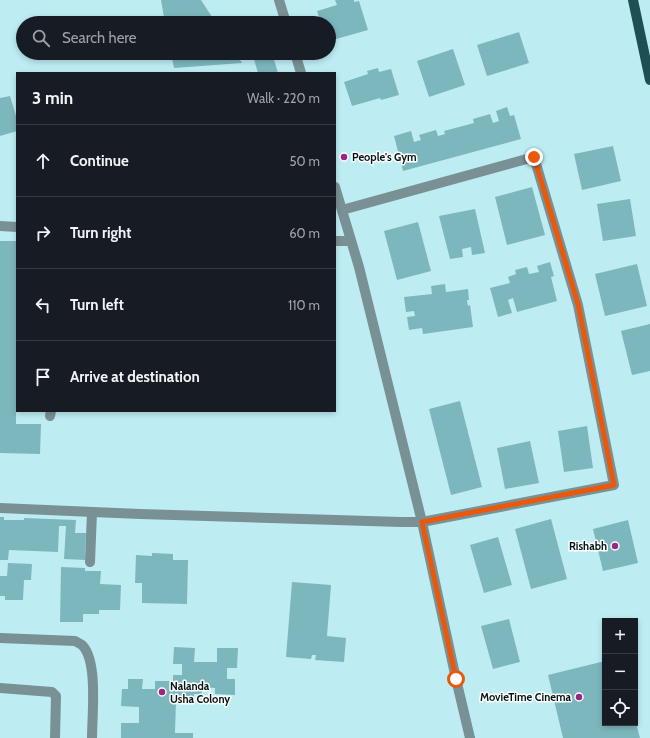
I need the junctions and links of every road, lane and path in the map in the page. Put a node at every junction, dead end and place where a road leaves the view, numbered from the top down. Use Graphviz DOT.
graph roads {
  1 [pos="280,0"];
  2 [pos="633,0"];
  3 [pos="284,16"];
  4 [pos="297,60"];
  5 [pos="301,72"];
  6 [pos="650,80"];
  7 [pos="336,190"];
  8 [pos="342,210"];
  9 [pos="0,226"];
  10 [pos="16,227"];
  11 [pos="336,241"];
  12 [pos="351,242"];
  13 [pos="0,508"];
  14 [pos="92,512"];
  15 [pos="422,522"];
  16 [pos="90,562"];
  17 [pos="0,638"];
  18 [pos="0,688"];
  19 [pos="55,738"];
  20 [pos="92,738"];
  21 [pos="470,738"];
  1 -- 3 [label="street"];
  2 -- 6 [label="main road"];
  4 -- 5 [label="street"];
  7 -- 8 [label="street"];
  8 -- 12 [label="street"];
  8 -- 15 [label="street"];
  9 -- 10 [label="street"];
  11 -- 12 [label="street"];
  12 -- 15 [label="street"];
  13 -- 14 [label="street"];
  14 -- 15 [label="street"];
  14 -- 16 [label="street"];
  15 -- 21 [label="street"];
  17 -- 20 [label="street"];
  18 -- 19 [label="street"];
}
